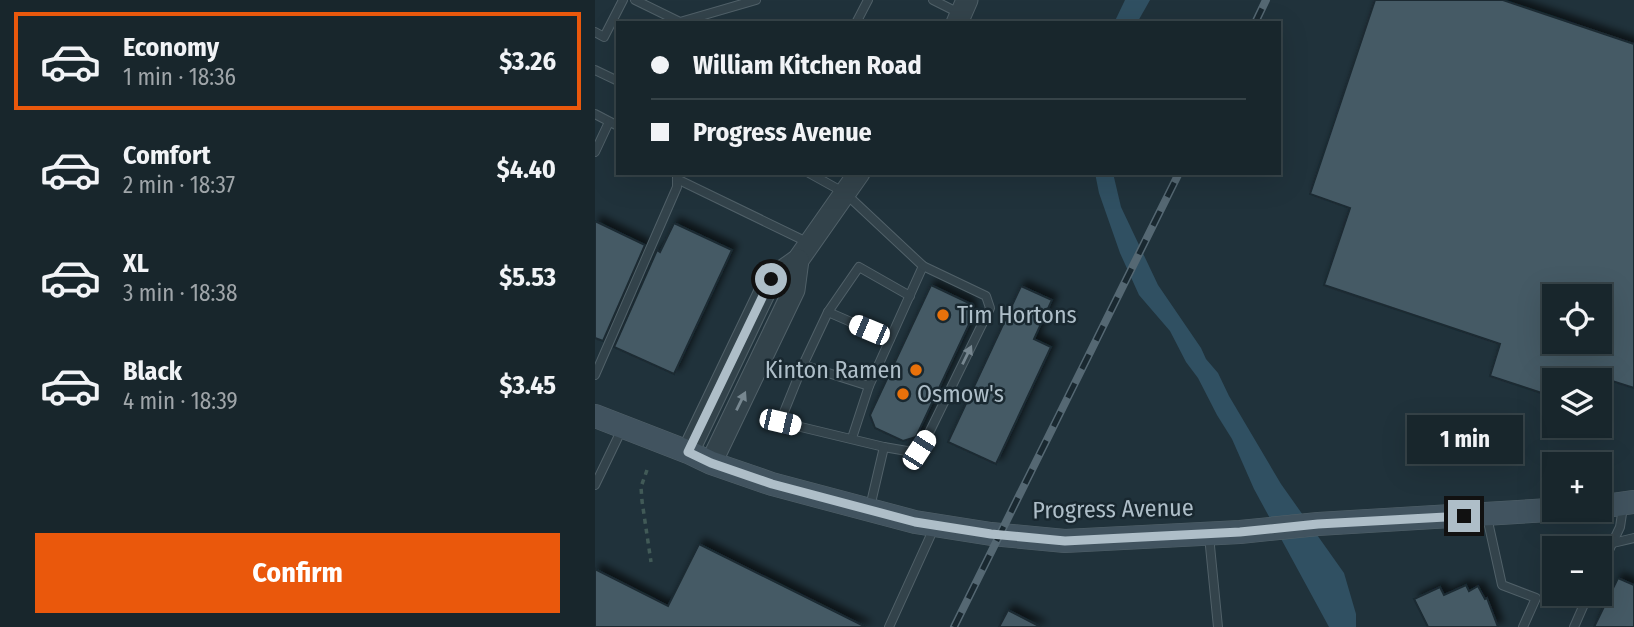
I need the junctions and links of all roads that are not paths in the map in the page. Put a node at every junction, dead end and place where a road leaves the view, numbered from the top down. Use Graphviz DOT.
graph roads {
  1 [pos="623,0"];
  2 [pos="635,0"];
  3 [pos="756,0"];
  4 [pos="868,0"];
  5 [pos="933,0"];
  6 [pos="962,12"];
  7 [pos="709,13"];
  8 [pos="678,21"];
  9 [pos="683,21"];
  10 [pos="706,21"];
  11 [pos="857,21"];
  12 [pos="595,32"];
  13 [pos="595,70"];
  14 [pos="616,80"];
  15 [pos="595,114"];
  16 [pos="614,124"];
  17 [pos="595,152"];
  18 [pos="813,175"];
  19 [pos="858,175"];
  20 [pos="677,176"];
  21 [pos="845,193"];
  22 [pos="804,251"];
  23 [pos="923,266"];
  24 [pos="910,296"];
  25 [pos="828,312"];
  26 [pos="890,339"];
  27 [pos="803,365"];
  28 [pos="595,375"];
  29 [pos="869,386"];
  30 [pos="595,416"];
  31 [pos="623,426"];
  32 [pos="852,439"];
  33 [pos="884,447"];
  34 [pos="688,452"];
  35 [pos="711,463"];
  36 [pos="595,485"];
  37 [pos="1629,503"];
  38 [pos="870,510"];
  39 [pos="1542,511"];
  40 [pos="1487,514"];
  41 [pos="935,525"];
  42 [pos="1209,533"];
  43 [pos="1634,538"];
  44 [pos="1613,543"];
  45 [pos="1583,606"];
  46 [pos="889,627"];
  47 [pos="1218,627"];
  48 [pos="1523,627"];
  49 [pos="1574,627"];
  1 -- 12 [label="lane"];
  2 -- 8 [label="lane"];
  3 -- 7 [label="lane"];
  4 -- 11 [label="lane"];
  5 -- 6 [label="lane"];
  7 -- 9 [label="lane"];
  7 -- 10 [label="lane"];
  13 -- 14 [label="lane"];
  15 -- 16 [label="lane"];
  16 -- 17 [label="lane"];
  18 -- 21 [label="lane"];
  19 -- 21 [label="street"];
  20 -- 22 [label="lane"];
  20 -- 28 [label="lane"];
  21 -- 22 [label="street"];
  21 -- 23 [label="lane"];
  22 -- 34 [label="street"];
  35 -- 22 [label="street, one-way"];
  23 -- 24 [label="lane"];
  33 -- 23 [label="lane, one-way"];
  24 -- 25 [label="lane"];
  24 -- 26 [label="lane"];
  25 -- 26 [label="lane"];
  25 -- 27 [label="lane"];
  26 -- 29 [label="lane"];
  27 -- 29 [label="lane"];
  27 -- 32 [label="lane"];
  29 -- 32 [label="lane"];
  30 -- 31 [label="main road, Progress Avenue"];
  31 -- 34 [label="main road, Progress Avenue"];
  31 -- 36 [label="lane"];
  32 -- 33 [label="lane"];
  33 -- 38 [label="lane"];
  34 -- 35 [label="main road, Progress Avenue"];
  35 -- 38 [label="main road, Progress Avenue"];
  37 -- 44 [label="lane"];
  38 -- 41 [label="main road, Progress Avenue"];
  39 -- 40 [label="main road, Progress Avenue"];
  40 -- 42 [label="main road, Progress Avenue"];
  40 -- 48 [label="lane"];
  41 -- 42 [label="main road, Progress Avenue"];
  41 -- 46 [label="lane"];
  42 -- 47 [label="lane"];
  43 -- 44 [label="lane"];
  45 -- 49 [label="lane"];
}
